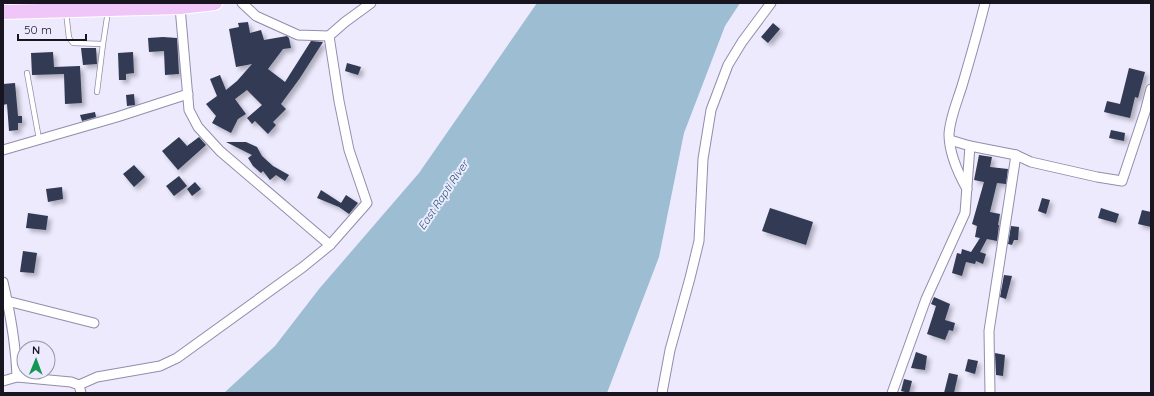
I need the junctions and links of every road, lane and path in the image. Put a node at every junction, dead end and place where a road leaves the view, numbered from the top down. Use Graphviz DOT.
graph roads {
  1 [pos="215,3"];
  2 [pos="242,3"];
  3 [pos="371,3"];
  4 [pos="771,3"];
  5 [pos="985,3"];
  6 [pos="180,7"];
  7 [pos="109,9"];
  8 [pos="65,10"];
  9 [pos="3,12"];
  10 [pos="329,36"];
  11 [pos="103,44"];
  12 [pos="27,73"];
  13 [pos="1151,89"];
  14 [pos="97,92"];
  15 [pos="188,94"];
  16 [pos="39,140"];
  17 [pos="950,140"];
  18 [pos="970,146"];
  19 [pos="3,150"];
  20 [pos="1016,155"];
  21 [pos="967,189"];
  22 [pos="330,245"];
  23 [pos="3,282"];
  24 [pos="7,301"];
  25 [pos="94,323"];
  26 [pos="16,366"];
  27 [pos="16,377"];
  28 [pos="49,380"];
  29 [pos="3,381"];
  30 [pos="80,389"];
  31 [pos="662,393"];
  32 [pos="892,393"];
  33 [pos="990,393"];
  1 -- 6 [label="highway"];
  2 -- 10 [label="street"];
  3 -- 10 [label="street"];
  4 -- 31 [label="street"];
  5 -- 17 [label="street"];
  6 -- 7 [label="highway"];
  6 -- 15 [label="street"];
  7 -- 8 [label="highway"];
  7 -- 11 [label="lane"];
  8 -- 9 [label="highway"];
  8 -- 11 [label="lane"];
  10 -- 22 [label="street"];
  11 -- 14 [label="lane"];
  12 -- 16 [label="lane"];
  13 -- 20 [label="street"];
  15 -- 16 [label="street"];
  15 -- 22 [label="street"];
  16 -- 19 [label="street"];
  17 -- 18 [label="street"];
  17 -- 21 [label="street"];
  18 -- 20 [label="street"];
  18 -- 21 [label="street"];
  20 -- 33 [label="street"];
  21 -- 32 [label="street"];
  22 -- 30 [label="street"];
  23 -- 24 [label="street"];
  24 -- 25 [label="street"];
  24 -- 26 [label="street"];
  27 -- 29 [label="street"];
  28 -- 30 [label="street"];
}
